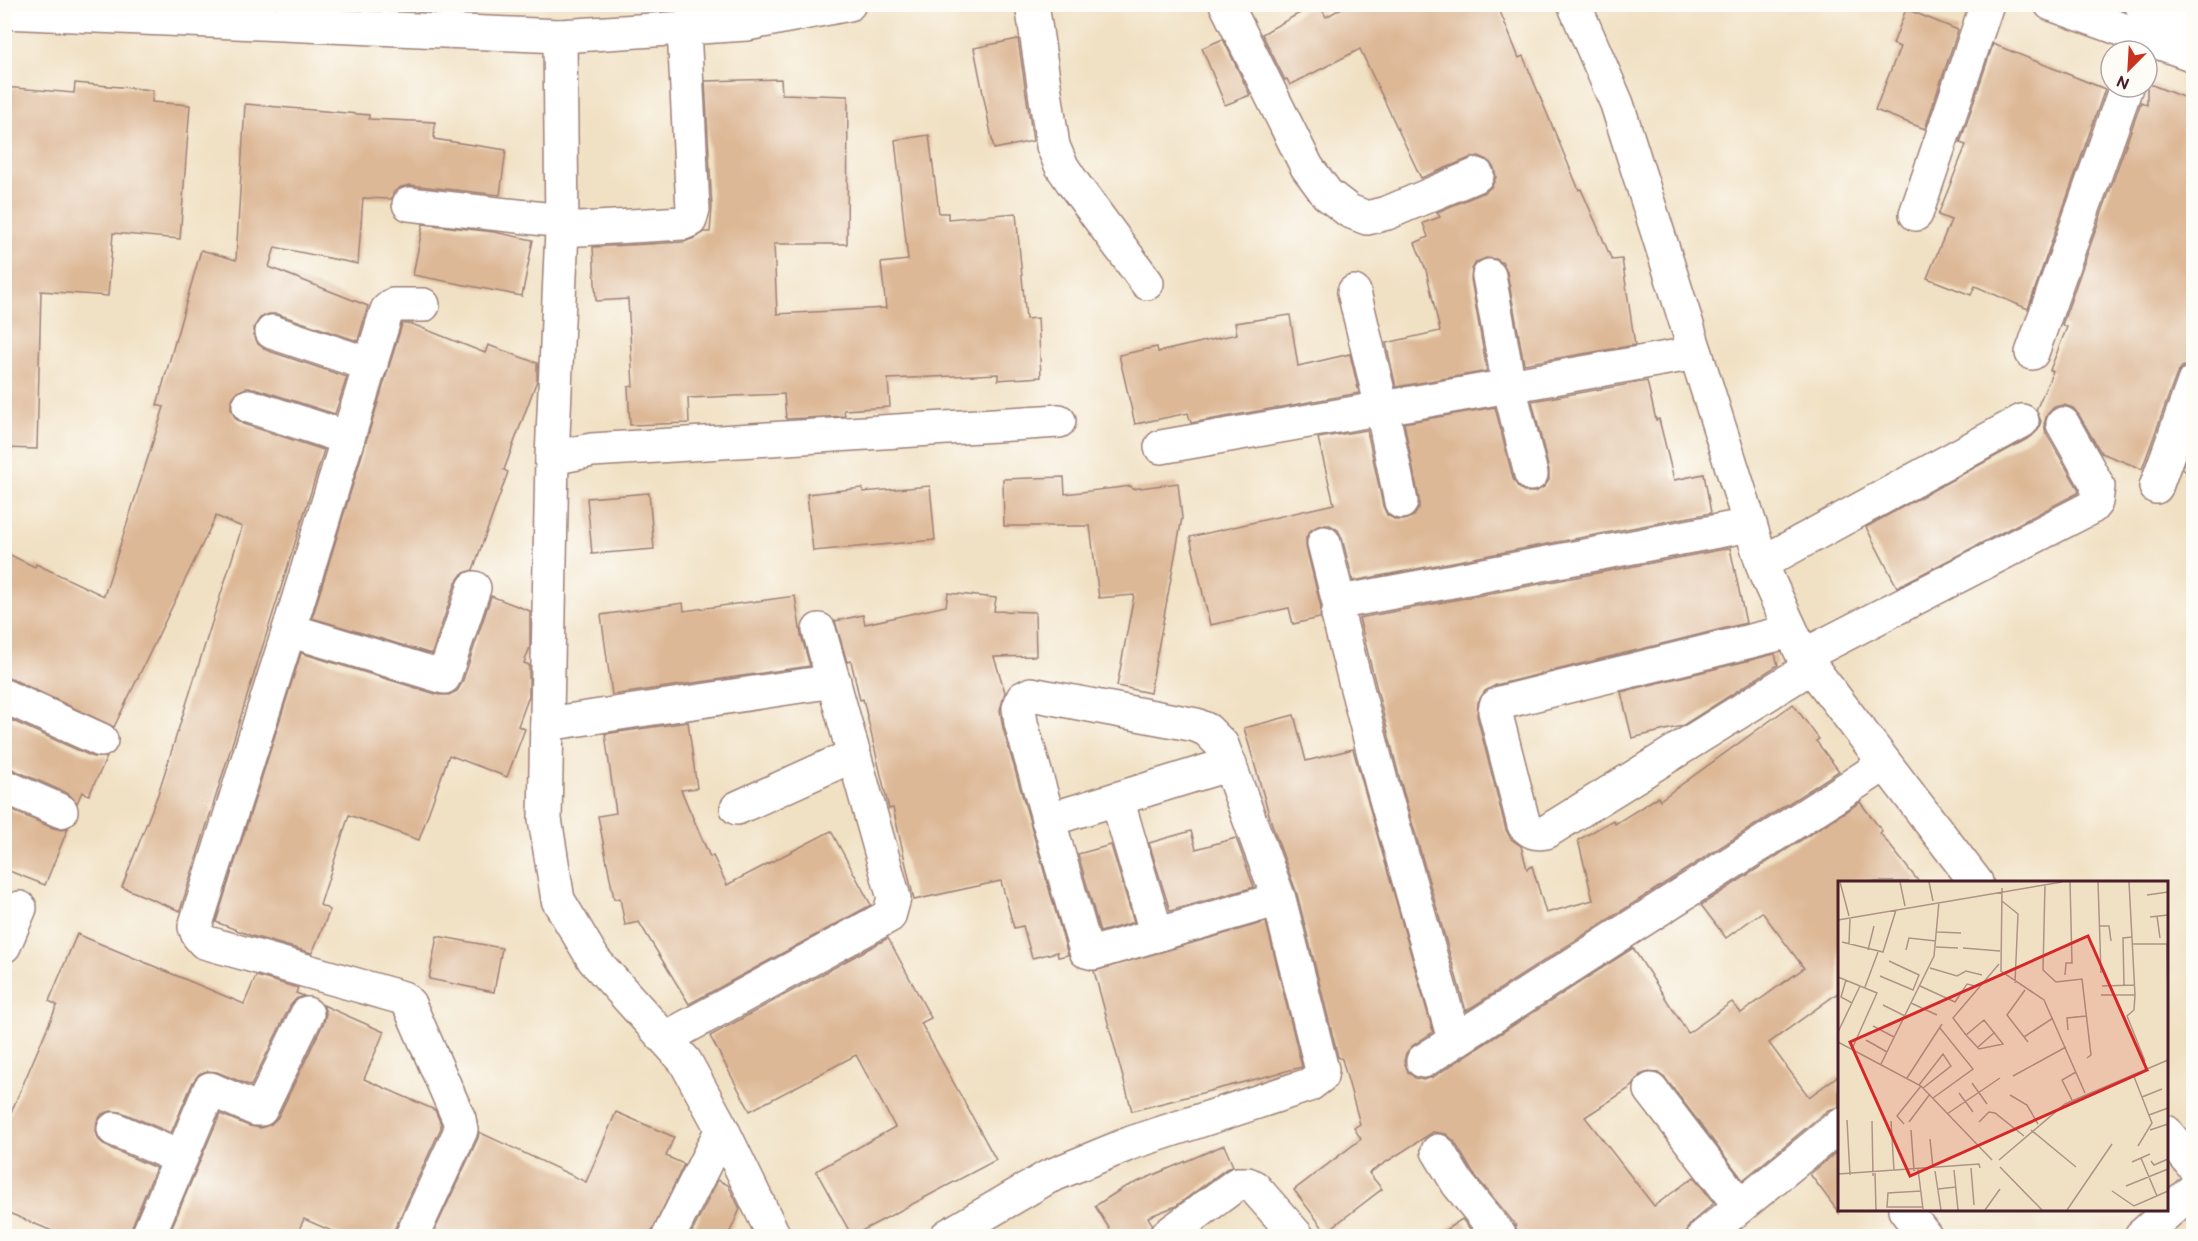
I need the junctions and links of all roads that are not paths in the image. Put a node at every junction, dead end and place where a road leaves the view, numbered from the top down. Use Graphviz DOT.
graph roads {
  1 [pos="849,4"];
  2 [pos="1032,4"];
  3 [pos="1226,4"];
  4 [pos="1574,4"];
  5 [pos="1987,4"];
  6 [pos="2051,4"];
  7 [pos="124,10"];
  8 [pos="4,12"];
  9 [pos="2114,15"];
  10 [pos="2193,23"];
  11 [pos="2144,25"];
  12 [pos="684,29"];
  13 [pos="560,36"];
  14 [pos="2193,55"];
  15 [pos="2122,99"];
  16 [pos="1477,174"];
  17 [pos="409,204"];
  18 [pos="1916,214"];
  19 [pos="562,225"];
  20 [pos="1489,276"];
  21 [pos="1147,283"];
  22 [pos="1354,292"];
  23 [pos="423,305"];
  24 [pos="272,332"];
  25 [pos="1696,353"];
  26 [pos="2032,353"];
  27 [pos="371,365"];
  28 [pos="2193,382"];
  29 [pos="1509,386"];
  30 [pos="249,406"];
  31 [pos="1382,408"];
  32 [pos="1059,421"];
  33 [pos="2022,421"];
  34 [pos="2063,424"];
  35 [pos="348,438"];
  36 [pos="1161,447"];
  37 [pos="552,458"];
  38 [pos="1531,474"];
  39 [pos="2156,487"];
  40 [pos="1401,502"];
  41 [pos="1750,525"];
  42 [pos="1324,543"];
  43 [pos="1762,563"];
  44 [pos="474,588"];
  45 [pos="1340,607"];
  46 [pos="289,630"];
  47 [pos="819,630"];
  48 [pos="1802,651"];
  49 [pos="834,681"];
  50 [pos="4,696"];
  51 [pos="547,724"];
  52 [pos="101,740"];
  53 [pos="854,755"];
  54 [pos="1230,764"];
  55 [pos="1886,764"];
  56 [pos="4,786"];
  57 [pos="1116,799"];
  58 [pos="737,808"];
  59 [pos="61,811"];
  60 [pos="1048,820"];
  61 [pos="1975,881"];
  62 [pos="1279,899"];
  63 [pos="20,908"];
  64 [pos="1157,935"];
  65 [pos="4,946"];
  66 [pos="307,1014"];
  67 [pos="666,1038"];
  68 [pos="1454,1039"];
  69 [pos="1423,1061"];
  70 [pos="1651,1090"];
  71 [pos="1838,1126"];
  72 [pos="114,1129"];
  73 [pos="722,1129"];
  74 [pos="2168,1135"];
  75 [pos="1438,1151"];
  76 [pos="181,1158"];
  77 [pos="2193,1167"];
  78 [pos="2193,1189"];
  79 [pos="1740,1206"];
  80 [pos="1906,1211"];
  81 [pos="148,1236"];
  82 [pos="412,1236"];
  83 [pos="669,1236"];
  84 [pos="774,1236"];
  85 [pos="947,1236"];
  86 [pos="1166,1236"];
  87 [pos="1297,1236"];
  88 [pos="1500,1236"];
  89 [pos="1704,1236"];
  90 [pos="1925,1236"];
  91 [pos="2141,1236"];
  1 -- 12 [label="street"];
  2 -- 21 [label="street"];
  3 -- 16 [label="street"];
  4 -- 25 [label="street"];
  5 -- 18 [label="street"];
  6 -- 9 [label="street"];
  7 -- 8 [label="street"];
  7 -- 13 [label="street"];
  9 -- 11 [label="street"];
  10 -- 11 [label="street"];
  11 -- 14 [label="street"];
  12 -- 13 [label="street"];
  12 -- 19 [label="street"];
  13 -- 19 [label="street"];
  15 -- 26 [label="street"];
  17 -- 19 [label="street"];
  19 -- 37 [label="street"];
  20 -- 29 [label="street"];
  22 -- 31 [label="street"];
  23 -- 27 [label="street"];
  24 -- 27 [label="street"];
  25 -- 29 [label="street"];
  25 -- 41 [label="street"];
  27 -- 35 [label="street"];
  28 -- 39 [label="street"];
  29 -- 31 [label="street"];
  29 -- 38 [label="street"];
  30 -- 35 [label="street"];
  31 -- 36 [label="street"];
  31 -- 40 [label="street"];
  32 -- 37 [label="street"];
  33 -- 43 [label="street"];
  34 -- 48 [label="street"];
  35 -- 46 [label="street"];
  37 -- 51 [label="street"];
  41 -- 43 [label="street"];
  41 -- 45 [label="street"];
  42 -- 45 [label="street"];
  43 -- 48 [label="street"];
  44 -- 46 [label="street"];
  45 -- 68 [label="street"];
  46 -- 82 [label="street"];
  47 -- 49 [label="street"];
  48 -- 48 [label="street"];
  48 -- 55 [label="street"];
  49 -- 51 [label="street"];
  49 -- 53 [label="street"];
  50 -- 52 [label="street"];
  51 -- 67 [label="street"];
  53 -- 58 [label="street"];
  53 -- 67 [label="street"];
  54 -- 57 [label="street"];
  54 -- 60 [label="street"];
  54 -- 62 [label="street"];
  55 -- 61 [label="street"];
  55 -- 68 [label="street"];
  56 -- 59 [label="street"];
  57 -- 60 [label="street"];
  57 -- 64 [label="street"];
  60 -- 64 [label="street"];
  62 -- 64 [label="street"];
  62 -- 85 [label="street"];
  63 -- 65 [label="street"];
  66 -- 76 [label="street"];
  67 -- 73 [label="street"];
  68 -- 69 [label="street"];
  70 -- 79 [label="street"];
  71 -- 79 [label="street"];
  72 -- 76 [label="street"];
  73 -- 83 [label="street"];
  73 -- 84 [label="street"];
  74 -- 77 [label="street"];
  75 -- 88 [label="street"];
  76 -- 81 [label="street"];
  78 -- 91 [label="street"];
  79 -- 89 [label="street"];
  80 -- 90 [label="street"];
  86 -- 87 [label="street"];
}
